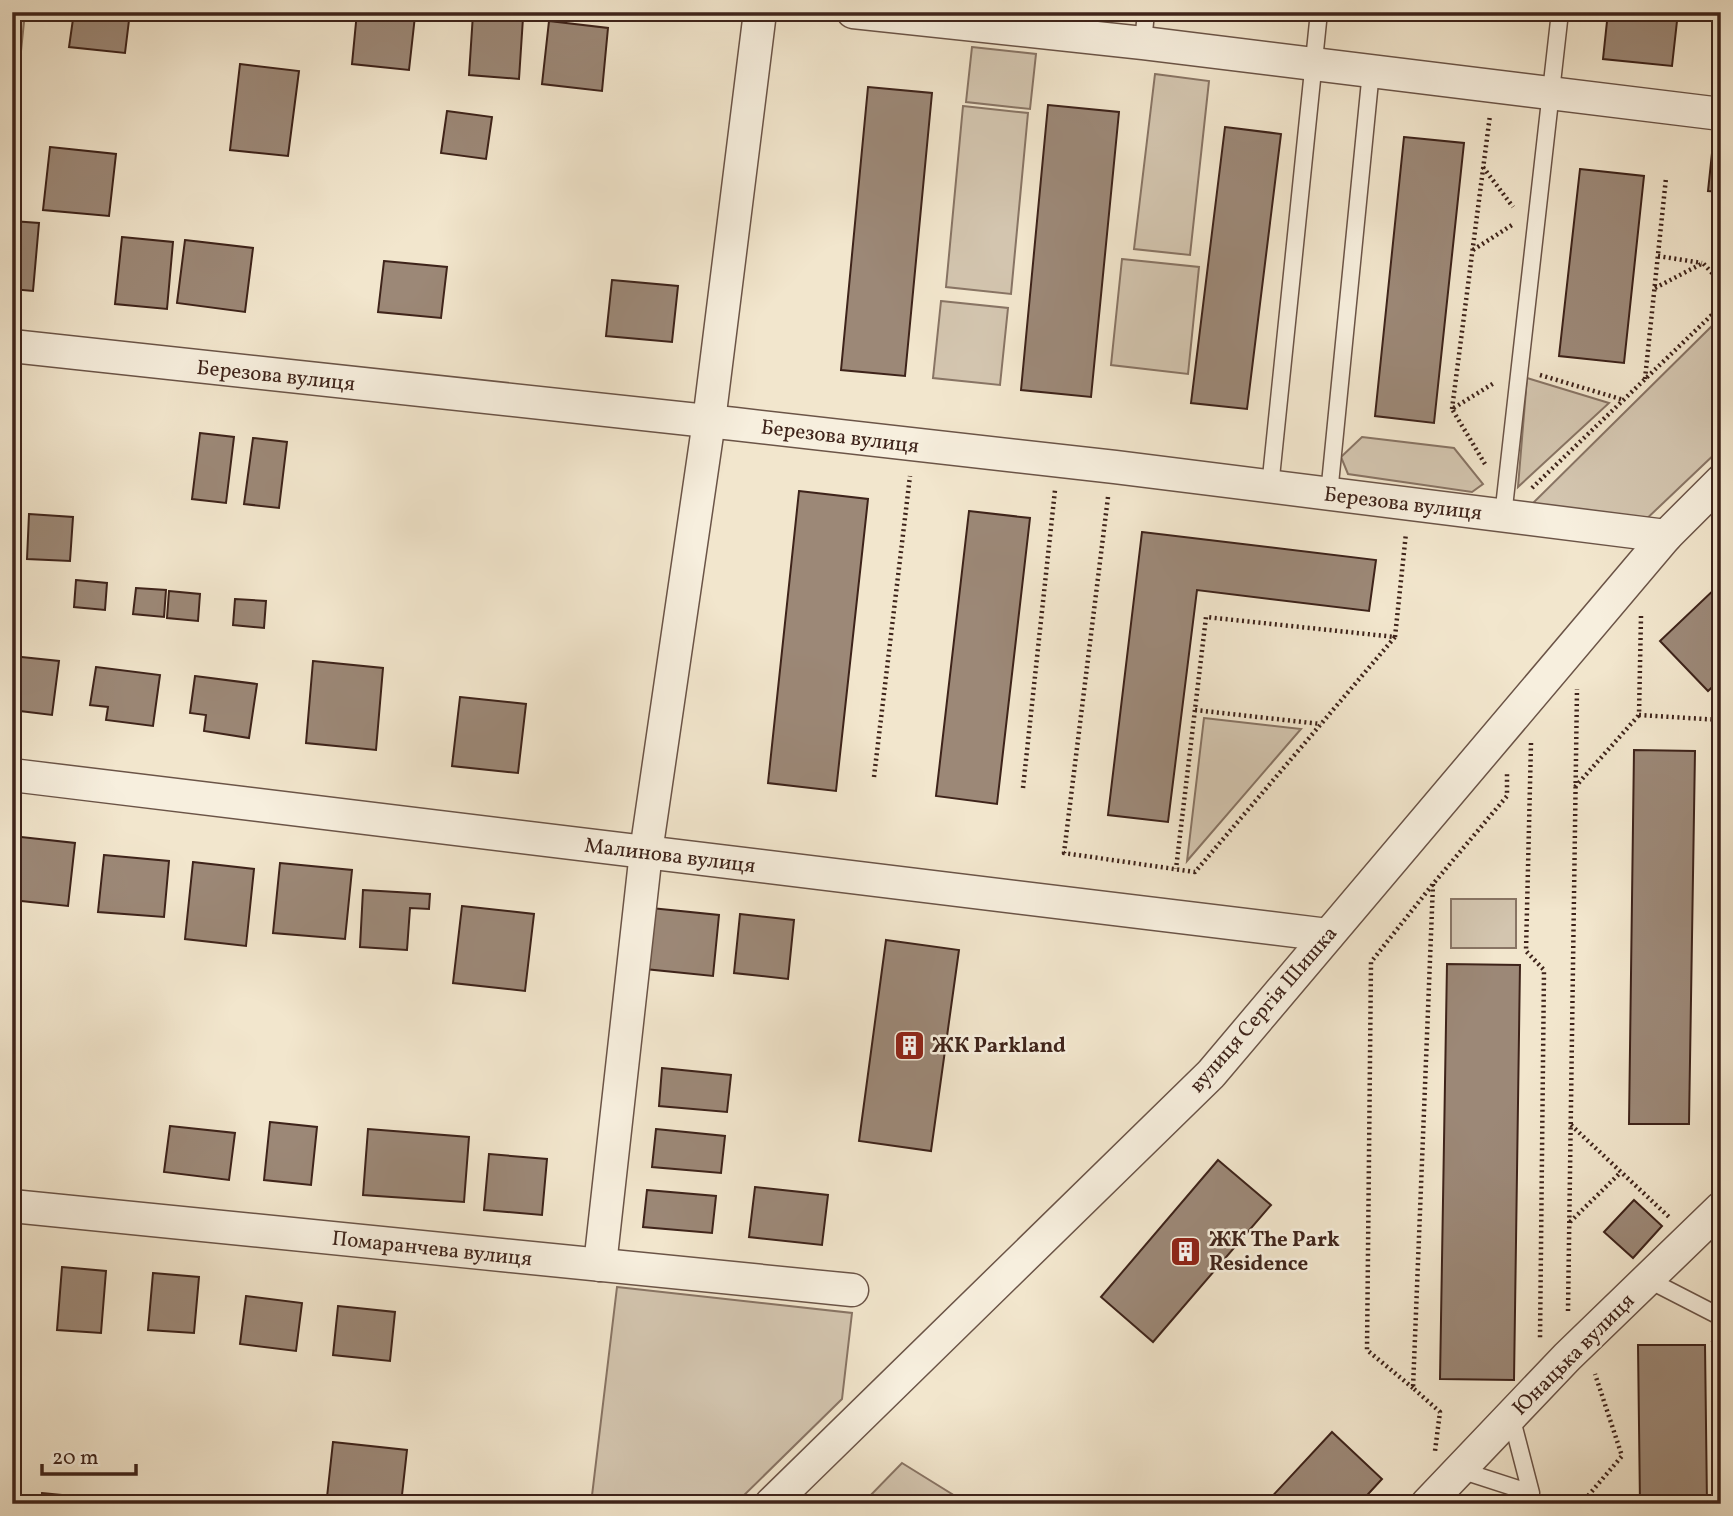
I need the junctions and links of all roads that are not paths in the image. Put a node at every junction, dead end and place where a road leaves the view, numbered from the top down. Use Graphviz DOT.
graph roads {
  1 [pos="760,12"];
  2 [pos="853,12"];
  3 [pos="1146,12"];
  4 [pos="1319,12"];
  5 [pos="1560,12"];
  6 [pos="911,15"];
  7 [pos="1143,43"];
  8 [pos="1313,66"];
  9 [pos="1371,71"];
  10 [pos="1550,93"];
  11 [pos="1721,114"];
  12 [pos="12,346"];
  13 [pos="709,421"];
  14 [pos="1721,481"];
  15 [pos="1270,487"];
  16 [pos="1329,494"];
  17 [pos="1503,516"];
  18 [pos="1666,536"];
  19 [pos="12,775"];
  20 [pos="646,852"];
  21 [pos="1328,935"];
  22 [pos="12,1206"];
  23 [pos="1721,1208"];
  24 [pos="600,1265"];
  25 [pos="1647,1279"];
  26 [pos="852,1290"];
  27 [pos="1721,1317"];
  28 [pos="1511,1416"];
  29 [pos="1460,1469"];
  30 [pos="771,1504"];
  31 [pos="1427,1504"];
  1 -- 13 [label="street"];
  2 -- 6 [label="street"];
  3 -- 7 [label="lane"];
  4 -- 8 [label="lane"];
  5 -- 10 [label="lane"];
  6 -- 7 [label="street"];
  7 -- 8 [label="street"];
  8 -- 9 [label="street"];
  8 -- 15 [label="lane"];
  9 -- 10 [label="street"];
  9 -- 16 [label="lane"];
  10 -- 11 [label="street"];
  10 -- 17 [label="lane"];
  12 -- 13 [label="street, Березова вулиця"];
  13 -- 15 [label="street, Березова вулиця"];
  13 -- 20 [label="street"];
  14 -- 18 [label="street, вулиця Сергія Шишка"];
  15 -- 16 [label="street, Березова вулиця"];
  16 -- 17 [label="street, Березова вулиця"];
  17 -- 18 [label="street, Березова вулиця"];
  18 -- 21 [label="street, вулиця Сергія Шишка"];
  19 -- 20 [label="street, Малинова вулиця"];
  20 -- 21 [label="street, Малинова вулиця"];
  20 -- 24 [label="street"];
  21 -- 30 [label="street, вулиця Сергія Шишка"];
  22 -- 24 [label="street, Помаранчева вулиця"];
  23 -- 25 [label="street, Юнацька вулиця"];
  24 -- 26 [label="street, Помаранчева вулиця"];
  25 -- 27 [label="lane"];
  25 -- 28 [label="street, Юнацька вулиця"];
  28 -- 29 [label="street, Юнацька вулиця"];
  28 -- 29 [label="lane"];
  29 -- 31 [label="street, Юнацька вулиця"];
}
